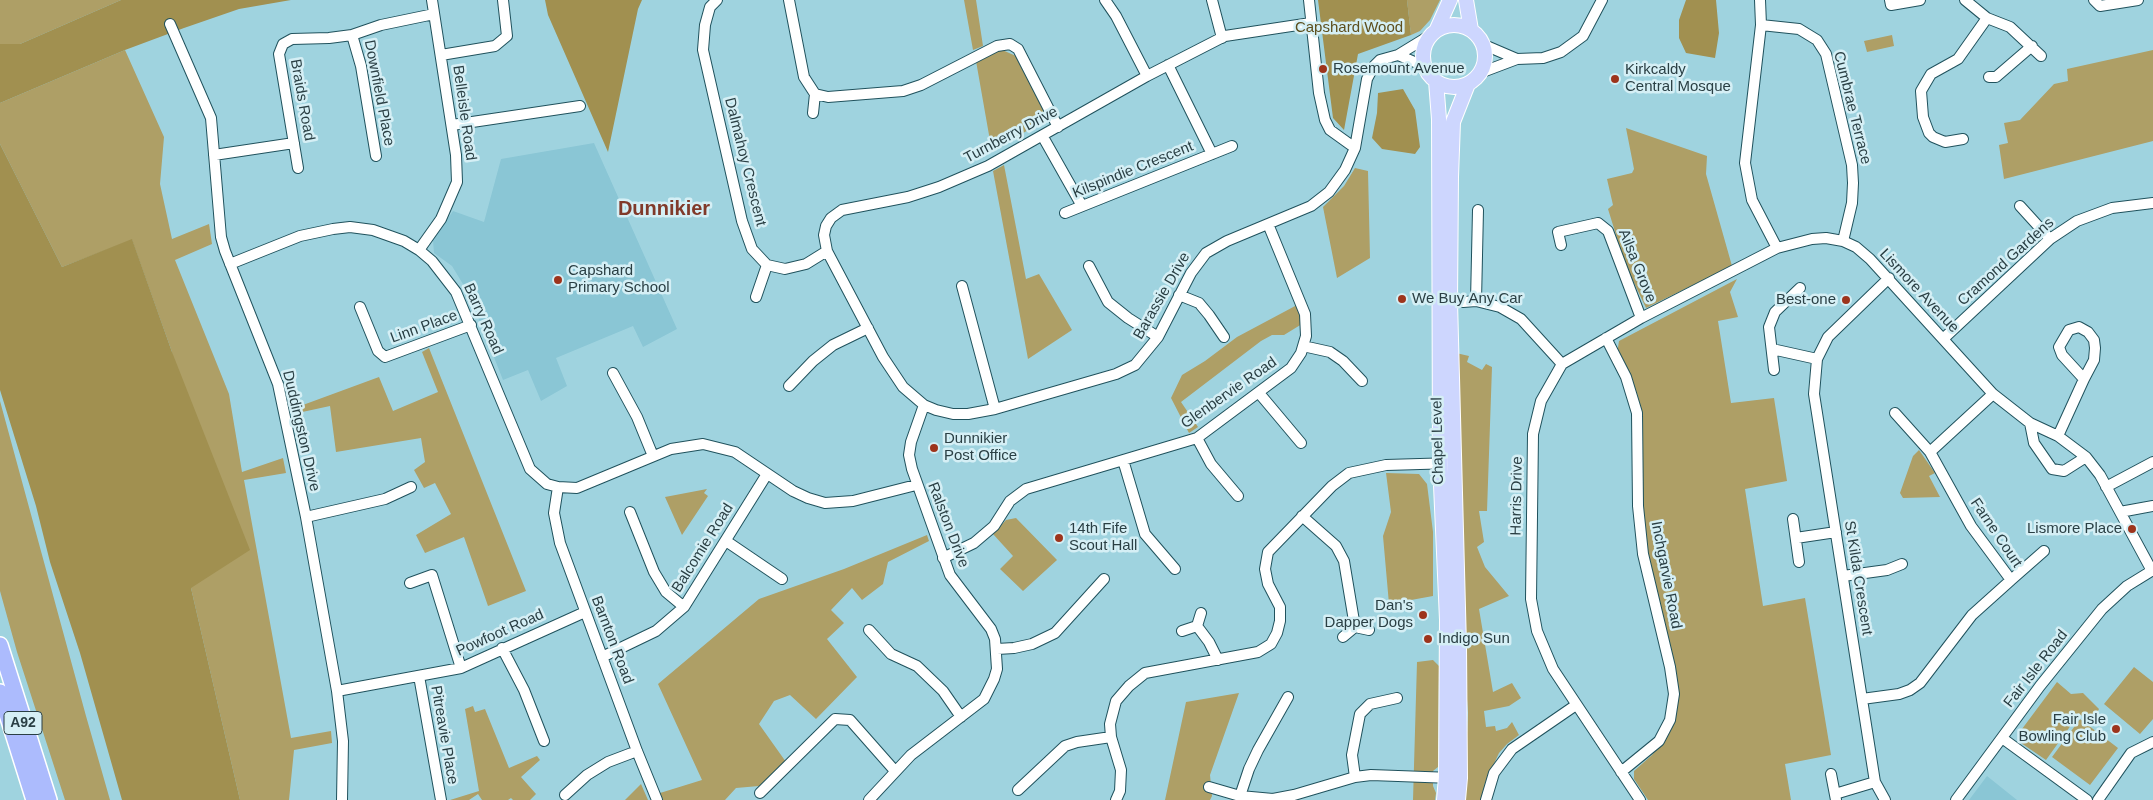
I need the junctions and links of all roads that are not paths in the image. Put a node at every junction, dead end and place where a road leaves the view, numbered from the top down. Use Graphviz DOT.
graph roads {
  1 [pos="432,0"];
  2 [pos="503,0"];
  3 [pos="717,0"];
  4 [pos="789,0"];
  5 [pos="1105,0"];
  6 [pos="1212,0"];
  7 [pos="1309,0"];
  8 [pos="1450,0"];
  9 [pos="1466,0"];
  10 [pos="1602,0"];
  11 [pos="1760,0"];
  12 [pos="1890,0"];
  13 [pos="1920,0"];
  14 [pos="1966,0"];
  15 [pos="2094,0"];
  16 [pos="2138,0"];
  17 [pos="434,14"];
  18 [pos="1987,18"];
  19 [pos="1312,23"];
  20 [pos="170,24"];
  21 [pos="1761,25"];
  22 [pos="1471,30"];
  23 [pos="1433,33"];
  24 [pos="352,35"];
  25 [pos="1222,38"];
  26 [pos="1482,44"];
  27 [pos="2032,46"];
  28 [pos="441,55"];
  29 [pos="1398,55"];
  30 [pos="2041,56"];
  31 [pos="1517,59"];
  32 [pos="1168,65"];
  33 [pos="1424,66"];
  34 [pos="1480,73"];
  35 [pos="1147,76"];
  36 [pos="1989,77"];
  37 [pos="1436,82"];
  38 [pos="1468,84"];
  39 [pos="815,94"];
  40 [pos="580,106"];
  41 [pos="813,113"];
  42 [pos="452,124"];
  43 [pos="1058,127"];
  44 [pos="1043,137"];
  45 [pos="1964,140"];
  46 [pos="294,143"];
  47 [pos="1232,146"];
  48 [pos="1355,148"];
  49 [pos="1212,154"];
  50 [pos="214,155"];
  51 [pos="376,156"];
  52 [pos="298,168"];
  53 [pos="2153,203"];
  54 [pos="1082,206"];
  55 [pos="2020,206"];
  56 [pos="1478,210"];
  57 [pos="1064,213"];
  58 [pos="1268,224"];
  59 [pos="2050,239"];
  60 [pos="1843,242"];
  61 [pos="1561,245"];
  62 [pos="1777,248"];
  63 [pos="419,250"];
  64 [pos="827,251"];
  65 [pos="230,264"];
  66 [pos="767,266"];
  67 [pos="1089,266"];
  68 [pos="1889,278"];
  69 [pos="962,286"];
  70 [pos="1800,288"];
  71 [pos="1179,295"];
  72 [pos="756,297"];
  73 [pos="1476,301"];
  74 [pos="1463,302"];
  75 [pos="360,307"];
  76 [pos="1641,318"];
  77 [pos="471,325"];
  78 [pos="868,328"];
  79 [pos="1158,337"];
  80 [pos="1224,338"];
  81 [pos="1606,338"];
  82 [pos="1943,339"];
  83 [pos="1303,346"];
  84 [pos="1772,349"];
  85 [pos="1817,359"];
  86 [pos="1562,364"];
  87 [pos="1774,370"];
  88 [pos="613,373"];
  89 [pos="2084,379"];
  90 [pos="1362,381"];
  91 [pos="790,386"];
  92 [pos="1259,393"];
  93 [pos="1993,394"];
  94 [pos="924,405"];
  95 [pos="995,409"];
  96 [pos="1895,413"];
  97 [pos="2030,423"];
  98 [pos="2058,436"];
  99 [pos="1197,438"];
  100 [pos="1301,443"];
  101 [pos="1930,452"];
  102 [pos="653,456"];
  103 [pos="2086,457"];
  104 [pos="1123,460"];
  105 [pos="2153,462"];
  106 [pos="1447,463"];
  107 [pos="767,474"];
  108 [pos="411,486"];
  109 [pos="916,486"];
  110 [pos="2106,487"];
  111 [pos="558,488"];
  112 [pos="1238,496"];
  113 [pos="2153,506"];
  114 [pos="630,512"];
  115 [pos="2120,512"];
  116 [pos="1302,516"];
  117 [pos="306,517"];
  118 [pos="1794,519"];
  119 [pos="1836,532"];
  120 [pos="1796,538"];
  121 [pos="726,541"];
  122 [pos="2044,551"];
  123 [pos="943,558"];
  124 [pos="1799,562"];
  125 [pos="1902,564"];
  126 [pos="1175,569"];
  127 [pos="2153,571"];
  128 [pos="1843,576"];
  129 [pos="782,579"];
  130 [pos="1104,579"];
  131 [pos="2011,580"];
  132 [pos="410,583"];
  133 [pos="684,607"];
  134 [pos="585,612"];
  135 [pos="1201,613"];
  136 [pos="1197,626"];
  137 [pos="1355,627"];
  138 [pos="868,630"];
  139 [pos="1368,630"];
  140 [pos="1182,631"];
  141 [pos="1343,637"];
  142 [pos="0,645"];
  143 [pos="502,648"];
  144 [pos="997,649"];
  145 [pos="602,657"];
  146 [pos="1218,660"];
  147 [pos="461,668"];
  148 [pos="419,676"];
  149 [pos="337,691"];
  150 [pos="0,692"];
  151 [pos="1288,697"];
  152 [pos="1397,698"];
  153 [pos="1862,699"];
  154 [pos="1576,705"];
  155 [pos="961,717"];
  156 [pos="1110,737"];
  157 [pos="2002,738"];
  158 [pos="544,741"];
  159 [pos="2153,742"];
  160 [pos="636,751"];
  161 [pos="895,771"];
  162 [pos="1621,772"];
  163 [pos="1832,774"];
  164 [pos="1355,777"];
  165 [pos="1446,778"];
  166 [pos="1460,778"];
  167 [pos="1875,782"];
  168 [pos="1209,787"];
  169 [pos="1018,790"];
  170 [pos="760,793"];
  171 [pos="565,795"];
  172 [pos="1240,796"];
  173 [pos="1294,797"];
  174 [pos="1835,797"];
  175 [pos="34,800"];
  176 [pos="49,800"];
  177 [pos="342,800"];
  178 [pos="440,800"];
  179 [pos="657,800"];
  180 [pos="869,800"];
  181 [pos="1116,800"];
  182 [pos="1444,800"];
  183 [pos="1458,800"];
  184 [pos="1486,800"];
  185 [pos="1640,800"];
  186 [pos="1885,800"];
  187 [pos="1956,800"];
  188 [pos="2087,800"];
  189 [pos="2098,800"];
  1 -- 17 [label="street, Belleisle Road"];
  2 -- 28 [label="street"];
  3 -- 66 [label="street, Dalmahoy Crescent"];
  4 -- 39 [label="street"];
  5 -- 35 [label="street"];
  6 -- 25 [label="street"];
  7 -- 19 [label="street"];
  8 -- 23 [label="main road"];
  9 -- 22 [label="main road"];
  10 -- 31 [label="street"];
  11 -- 21 [label="street"];
  12 -- 13 [label="street"];
  14 -- 18 [label="street"];
  15 -- 16 [label="street"];
  17 -- 24 [label="street, Braids Road"];
  17 -- 28 [label="street, Belleisle Road"];
  18 -- 27 [label="street"];
  18 -- 45 [label="street"];
  19 -- 25 [label="street, Turnberry Drive"];
  19 -- 48 [label="street"];
  20 -- 50 [label="street, Duddingston Drive"];
  21 -- 60 [label="street, Cumbrae Terrace"];
  21 -- 62 [label="street"];
  22 -- 23 [label="main road"];
  22 -- 26 [label="main road"];
  23 -- 29 [label="street, Barassie Drive"];
  23 -- 33 [label="main road"];
  24 -- 46 [label="street, Braids Road"];
  24 -- 51 [label="street, Downfield Place"];
  25 -- 32 [label="street, Turnberry Drive"];
  26 -- 31 [label="street"];
  26 -- 34 [label="main road"];
  27 -- 30 [label="street"];
  27 -- 36 [label="street"];
  28 -- 42 [label="street, Belleisle Road"];
  29 -- 33 [label="street"];
  29 -- 48 [label="street, Barassie Drive"];
  31 -- 34 [label="street"];
  32 -- 35 [label="street, Turnberry Drive"];
  32 -- 49 [label="street, Kilspindie Crescent"];
  33 -- 37 [label="main road"];
  34 -- 38 [label="main road"];
  35 -- 43 [label="street, Turnberry Drive"];
  37 -- 38 [label="main road"];
  37 -- 106 [label="main road, Chapel Level"];
  38 -- 106 [label="main road, Chapel Level"];
  39 -- 41 [label="street"];
  39 -- 43 [label="street"];
  40 -- 42 [label="street"];
  42 -- 63 [label="street, Belleisle Road"];
  43 -- 44 [label="street, Turnberry Drive"];
  44 -- 54 [label="street"];
  44 -- 64 [label="street, Turnberry Drive"];
  46 -- 50 [label="street"];
  46 -- 52 [label="street, Braids Road"];
  47 -- 49 [label="street, Kilspindie Crescent"];
  48 -- 58 [label="street, Barassie Drive"];
  49 -- 54 [label="street, Kilspindie Crescent"];
  50 -- 65 [label="street, Duddingston Drive"];
  53 -- 59 [label="street, Cramond Gardens"];
  54 -- 57 [label="street, Kilspindie Crescent"];
  55 -- 59 [label="street"];
  56 -- 73 [label="street"];
  58 -- 71 [label="street, Barassie Drive"];
  58 -- 83 [label="street, Glenbervie Road"];
  59 -- 82 [label="street, Cramond Gardens"];
  60 -- 62 [label="street, Lismore Avenue"];
  60 -- 68 [label="street, Lismore Avenue"];
  61 -- 76 [label="street, Ailsa Grove"];
  62 -- 76 [label="street, Lismore Avenue"];
  63 -- 65 [label="street, Barry Road"];
  63 -- 77 [label="street, Barry Road"];
  64 -- 66 [label="street"];
  64 -- 78 [label="street, Turnberry Drive"];
  65 -- 117 [label="street, Duddingston Drive"];
  66 -- 72 [label="street"];
  67 -- 79 [label="street"];
  68 -- 82 [label="street, Lismore Avenue"];
  68 -- 85 [label="street, St Kilda Crescent"];
  69 -- 95 [label="street"];
  70 -- 84 [label="street"];
  71 -- 79 [label="street, Barassie Drive"];
  71 -- 80 [label="street"];
  73 -- 74 [label="street"];
  73 -- 86 [label="street"];
  75 -- 77 [label="street, Linn Place"];
  76 -- 81 [label="street"];
  77 -- 111 [label="street, Barry Road"];
  78 -- 91 [label="street"];
  78 -- 94 [label="street, Barassie Drive"];
  79 -- 95 [label="street, Barassie Drive"];
  81 -- 86 [label="street"];
  81 -- 162 [label="street, Inchgarvie Road"];
  82 -- 93 [label="street, Lismore Avenue"];
  83 -- 90 [label="street"];
  83 -- 92 [label="street, Glenbervie Road"];
  84 -- 85 [label="street"];
  84 -- 87 [label="street"];
  85 -- 119 [label="street, St Kilda Crescent"];
  86 -- 154 [label="street, Harris Drive"];
  88 -- 102 [label="street"];
  89 -- 89 [label="street"];
  89 -- 98 [label="street"];
  92 -- 99 [label="street, Glenbervie Road"];
  92 -- 100 [label="street"];
  93 -- 97 [label="street, Lismore Avenue"];
  93 -- 101 [label="street"];
  94 -- 95 [label="street, Barassie Drive"];
  94 -- 109 [label="street, Ralston Drive"];
  96 -- 101 [label="street, Farne Court"];
  97 -- 98 [label="street, Lismore Avenue"];
  97 -- 103 [label="street"];
  98 -- 103 [label="street, Lismore Avenue"];
  99 -- 104 [label="street, Glenbervie Road"];
  99 -- 112 [label="street"];
  101 -- 131 [label="street, Farne Court"];
  102 -- 107 [label="street"];
  102 -- 111 [label="street"];
  103 -- 110 [label="street, Lismore Avenue"];
  104 -- 123 [label="street, Glenbervie Road"];
  104 -- 126 [label="street"];
  105 -- 110 [label="street"];
  106 -- 116 [label="street"];
  106 -- 165 [label="main road, Chapel Level"];
  106 -- 166 [label="main road, Chapel Level"];
  107 -- 109 [label="street"];
  107 -- 121 [label="street, Balcomie Road"];
  108 -- 117 [label="street"];
  109 -- 123 [label="street, Ralston Drive"];
  110 -- 115 [label="street, Lismore Avenue"];
  111 -- 134 [label="street, Barnton Road"];
  113 -- 115 [label="street"];
  114 -- 133 [label="street"];
  115 -- 127 [label="street, Lismore Avenue"];
  116 -- 137 [label="street"];
  116 -- 146 [label="street"];
  117 -- 149 [label="street, Duddingston Drive"];
  118 -- 120 [label="street"];
  119 -- 120 [label="street"];
  119 -- 128 [label="street, St Kilda Crescent"];
  120 -- 124 [label="street"];
  121 -- 129 [label="street"];
  121 -- 133 [label="street, Balcomie Road"];
  122 -- 131 [label="street"];
  123 -- 144 [label="street, Ralston Drive"];
  125 -- 128 [label="street"];
  127 -- 157 [label="street, Fair Isle Road"];
  128 -- 153 [label="street, St Kilda Crescent"];
  130 -- 144 [label="street"];
  131 -- 153 [label="street, Farne Court"];
  132 -- 147 [label="street"];
  133 -- 145 [label="street, Balcomie Road"];
  134 -- 143 [label="street, Powfoot Road"];
  134 -- 145 [label="street, Barnton Road"];
  135 -- 136 [label="street"];
  136 -- 140 [label="street"];
  136 -- 146 [label="street"];
  137 -- 139 [label="street"];
  137 -- 141 [label="street"];
  138 -- 155 [label="street"];
  142 -- 176 [label="highway, A92"];
  143 -- 147 [label="street, Powfoot Road"];
  143 -- 158 [label="street"];
  144 -- 155 [label="street, Ralston Drive"];
  145 -- 160 [label="street, Barnton Road"];
  146 -- 156 [label="street"];
  147 -- 148 [label="street, Powfoot Road"];
  148 -- 149 [label="street, Powfoot Road"];
  148 -- 178 [label="street, Pitreavie Place"];
  149 -- 177 [label="street, Duddingston Drive"];
  150 -- 175 [label="highway, A92"];
  151 -- 172 [label="street"];
  152 -- 164 [label="street"];
  153 -- 167 [label="street, St Kilda Crescent"];
  154 -- 162 [label="street, Harris Drive"];
  154 -- 184 [label="street"];
  155 -- 161 [label="street, Ralston Drive"];
  156 -- 169 [label="street"];
  156 -- 181 [label="street"];
  157 -- 187 [label="street, Fair Isle Road"];
  157 -- 188 [label="street"];
  159 -- 189 [label="street"];
  160 -- 171 [label="street"];
  160 -- 179 [label="street, Barnton Road"];
  161 -- 170 [label="street"];
  161 -- 180 [label="street, Ralston Drive"];
  162 -- 185 [label="street, Harris Drive"];
  163 -- 174 [label="street"];
  164 -- 165 [label="street"];
  164 -- 173 [label="street"];
  165 -- 166 [label="street"];
  165 -- 182 [label="main road, Chapel Level"];
  166 -- 183 [label="main road, Chapel Level"];
  167 -- 174 [label="street"];
  167 -- 186 [label="street, St Kilda Crescent"];
  168 -- 172 [label="street"];
  172 -- 173 [label="street"];
}
